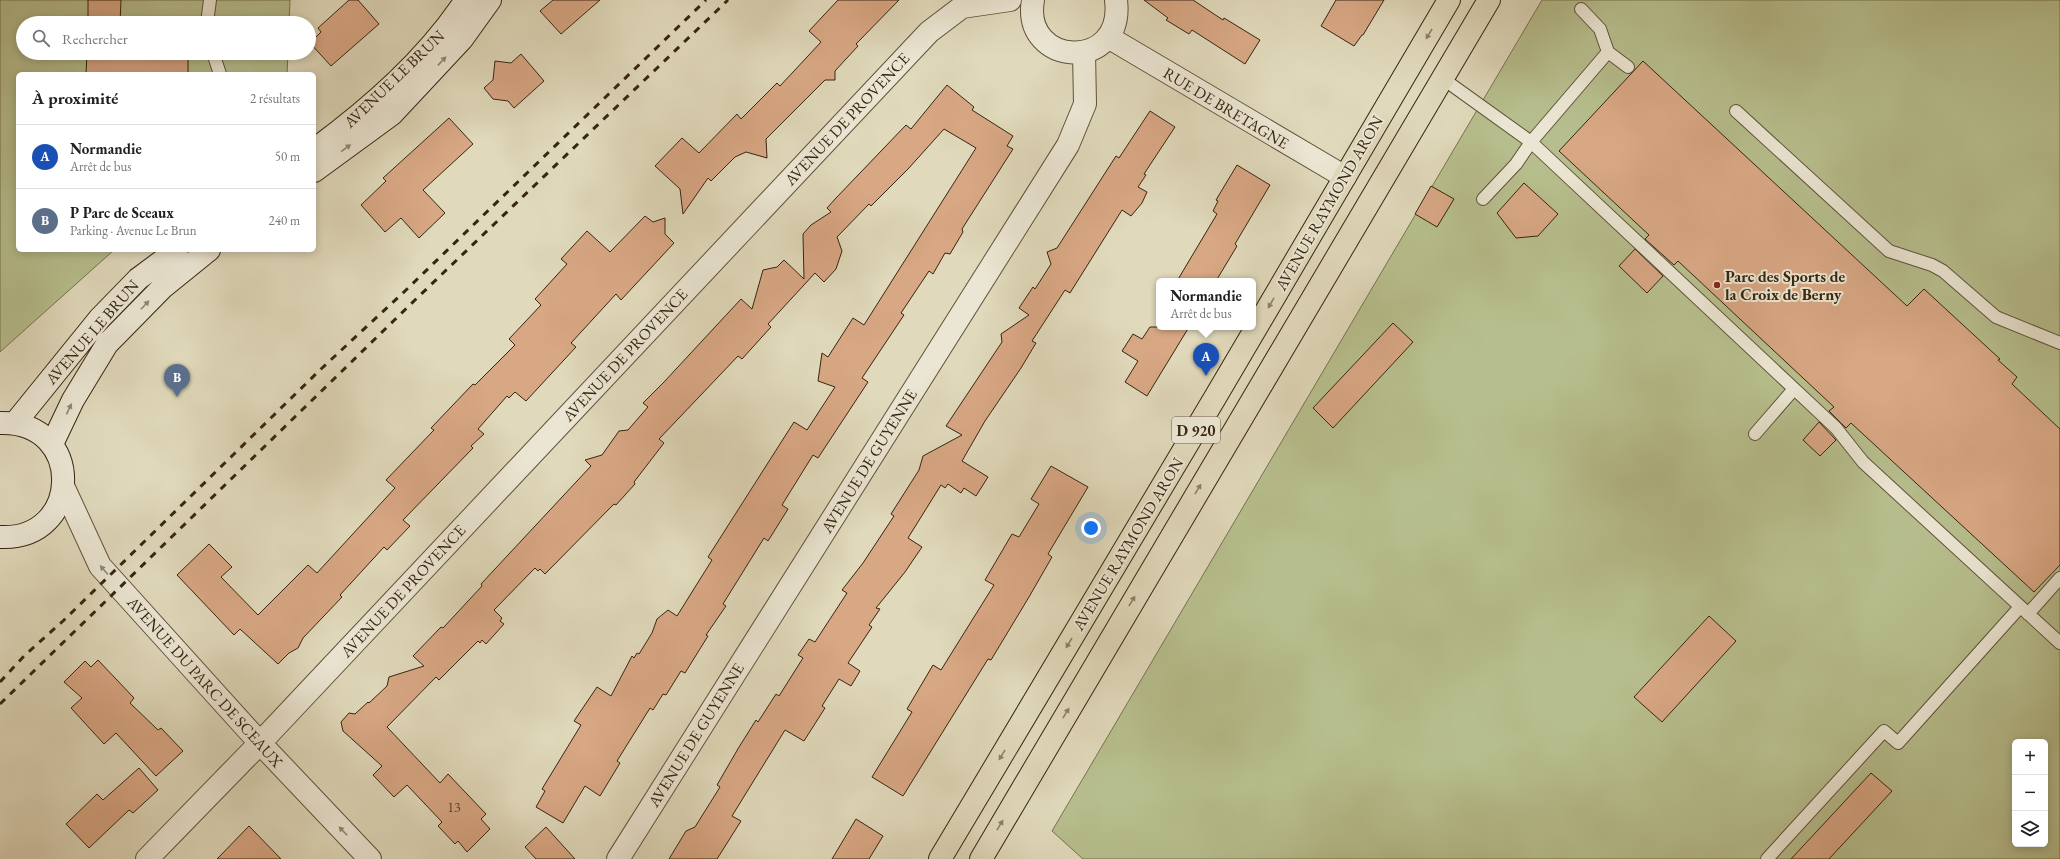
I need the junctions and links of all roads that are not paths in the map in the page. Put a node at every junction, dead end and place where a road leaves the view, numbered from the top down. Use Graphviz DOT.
graph roads {
  1 [pos="210,0"];
  2 [pos="466,0"];
  3 [pos="490,0"];
  4 [pos="1010,0"];
  5 [pos="1033,0"];
  6 [pos="1116,0"];
  7 [pos="1449,0"];
  8 [pos="1489,0"];
  9 [pos="1581,9"];
  10 [pos="208,16"];
  11 [pos="1108,38"];
  12 [pos="1084,52"];
  13 [pos="1608,52"];
  14 [pos="215,60"];
  15 [pos="1628,67"];
  16 [pos="219,72"];
  17 [pos="1442,78"];
  18 [pos="1736,111"];
  19 [pos="1531,142"];
  20 [pos="316,149"];
  21 [pos="316,170"];
  22 [pos="1344,177"];
  23 [pos="1483,198"];
  24 [pos="174,252"];
  25 [pos="206,252"];
  26 [pos="1256,326"];
  27 [pos="1253,330"];
  28 [pos="2060,343"];
  29 [pos="1794,389"];
  30 [pos="7,423"];
  31 [pos="1755,434"];
  32 [pos="52,444"];
  33 [pos="64,488"];
  34 [pos="0,537"];
  35 [pos="2060,578"];
  36 [pos="2024,610"];
  37 [pos="2060,643"];
  38 [pos="260,743"];
  39 [pos="147,859"];
  40 [pos="370,859"];
  41 [pos="618,859"];
  42 [pos="940,859"];
  43 [pos="980,859"];
  44 [pos="1767,859"];
  1 -- 10 [label="lane"];
  2 -- 20 [label="street, AVENUE LE BRUN"];
  21 -- 3 [label="street, AVENUE LE BRUN, one-way"];
  4 -- 38 [label="street, AVENUE DE PROVENCE"];
  5 -- 12 [label="street"];
  6 -- 11 [label="street"];
  7 -- 22 [label="main road, AVENUE RAYMOND ARON / D 920, one-way"];
  8 -- 17 [label="main road, AVENUE RAYMOND ARON / D 920"];
  9 -- 13 [label="lane"];
  11 -- 12 [label="street"];
  11 -- 22 [label="street, RUE DE BRETAGNE"];
  12 -- 41 [label="street, AVENUE DE GUYENNE"];
  13 -- 15 [label="lane"];
  13 -- 19 [label="lane"];
  14 -- 16 [label="lane"];
  17 -- 19 [label="lane"];
  43 -- 17 [label="main road, AVENUE RAYMOND ARON / D 920, one-way"];
  18 -- 28 [label="lane"];
  19 -- 23 [label="lane"];
  19 -- 29 [label="lane"];
  22 -- 26 [label="main road, AVENUE RAYMOND ARON / D 920, one-way"];
  24 -- 30 [label="street, AVENUE LE BRUN"];
  32 -- 25 [label="street, AVENUE LE BRUN, one-way"];
  27 -- 42 [label="main road, AVENUE RAYMOND ARON / D 920, one-way"];
  29 -- 31 [label="lane"];
  29 -- 36 [label="lane"];
  30 -- 32 [label="street"];
  32 -- 33 [label="street"];
  33 -- 34 [label="street"];
  38 -- 33 [label="street, AVENUE DU PARC DE SCEAUX, one-way"];
  35 -- 36 [label="lane"];
  36 -- 37 [label="lane"];
  36 -- 44 [label="lane"];
  38 -- 39 [label="street, AVENUE DE PROVENCE"];
  40 -- 38 [label="street, AVENUE DU PARC DE SCEAUX, one-way"];
}
